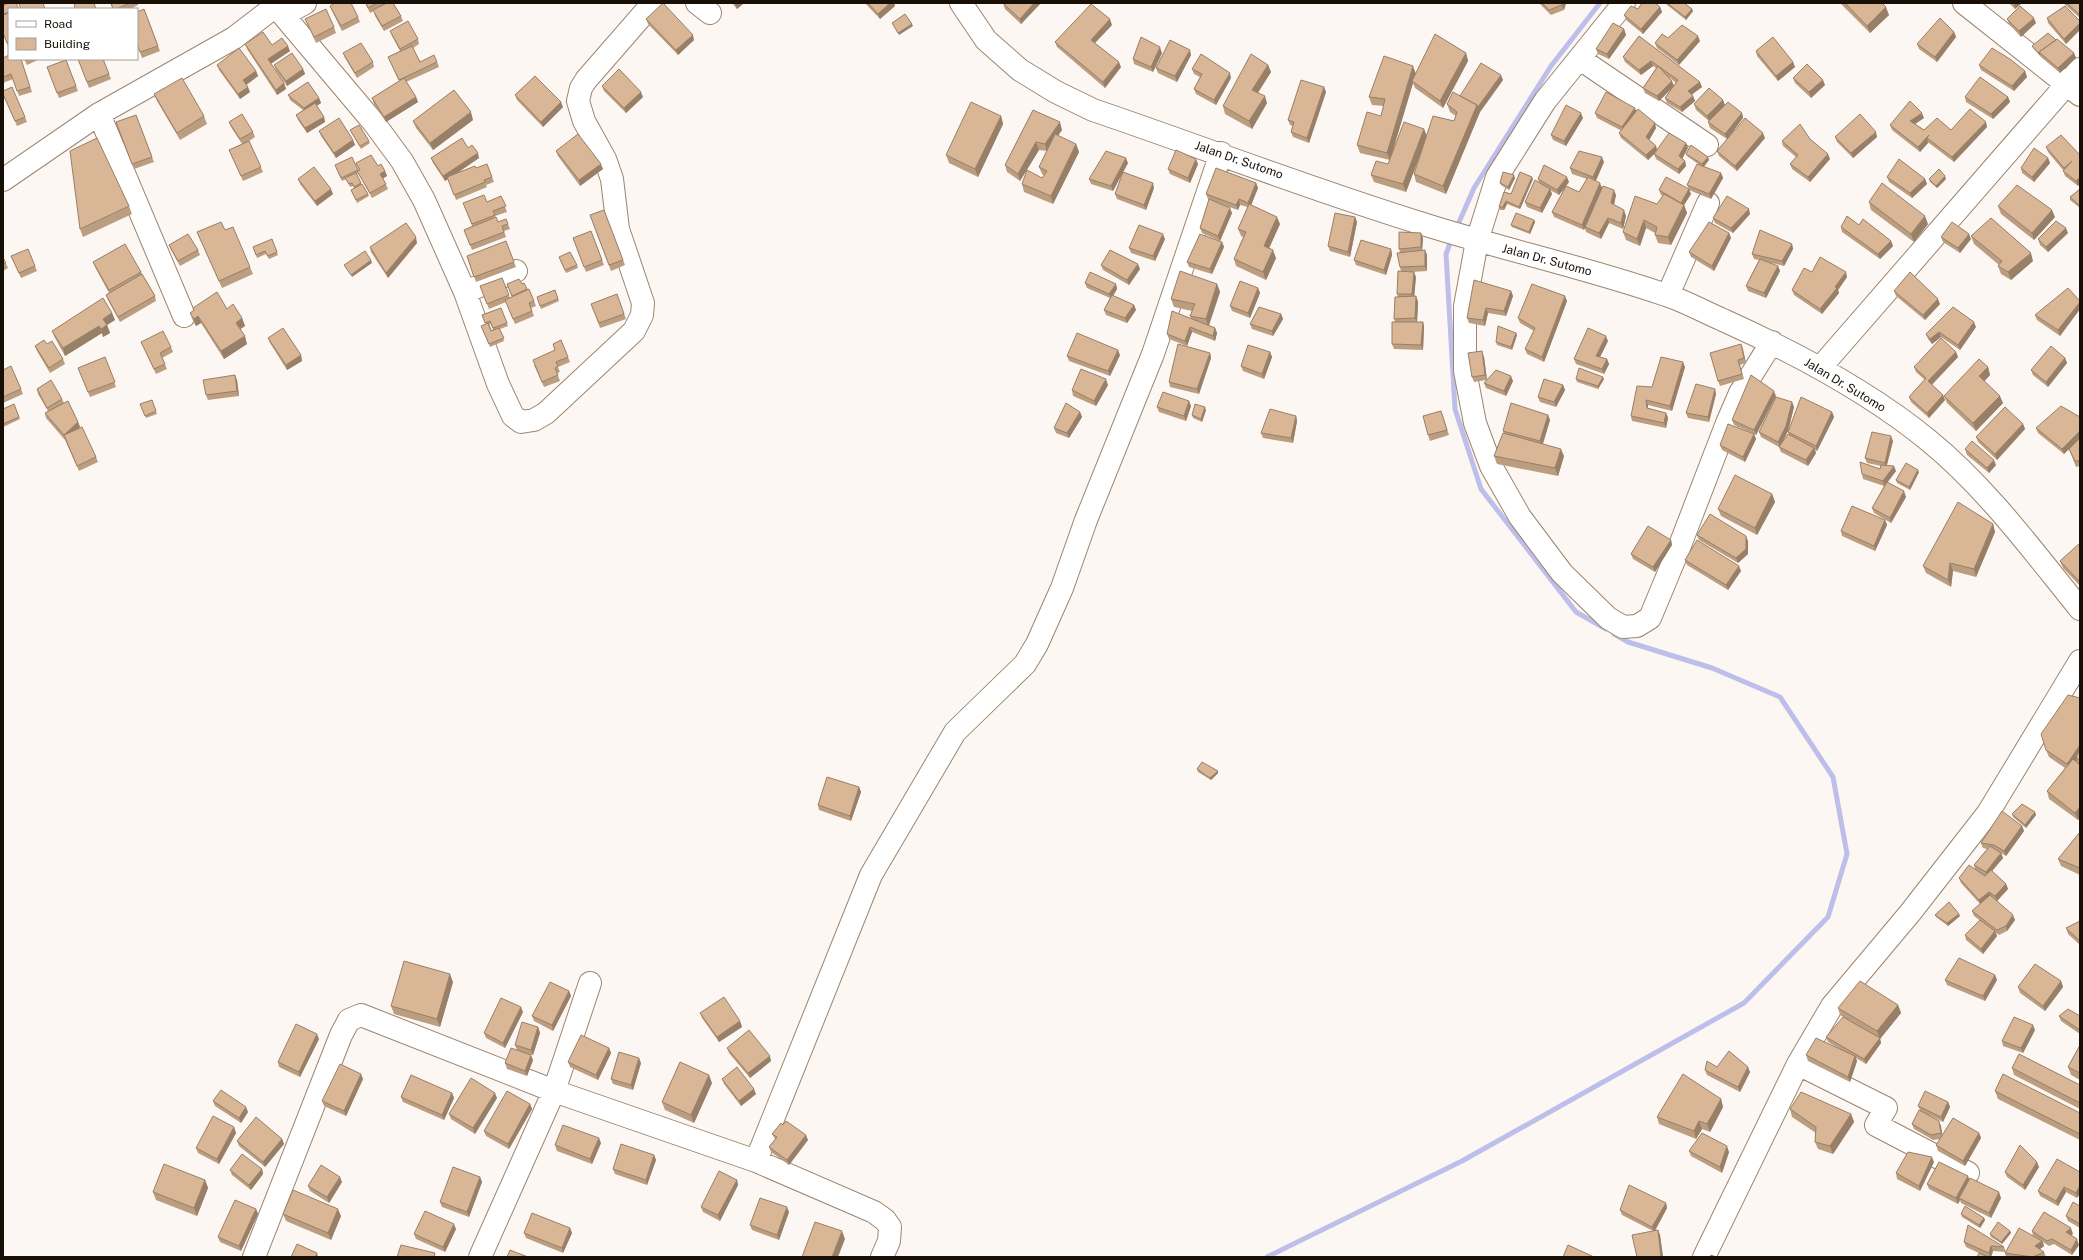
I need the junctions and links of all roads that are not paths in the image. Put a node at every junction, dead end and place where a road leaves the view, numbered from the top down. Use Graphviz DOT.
graph roads {
  1 [pos="305,3"];
  2 [pos="653,3"];
  3 [pos="961,3"];
  4 [pos="1624,3"];
  5 [pos="1964,3"];
  6 [pos="279,8"];
  7 [pos="1580,60"];
  8 [pos="2076,83"];
  9 [pos="99,114"];
  10 [pos="1707,145"];
  11 [pos="1221,154"];
  12 [pos="3,179"];
  13 [pos="1708,203"];
  14 [pos="1476,241"];
  15 [pos="516,271"];
  16 [pos="465,292"];
  17 [pos="1668,295"];
  18 [pos="184,316"];
  19 [pos="1772,342"];
  20 [pos="1820,368"];
  21 [pos="2080,609"];
  22 [pos="2080,661"];
  23 [pos="590,983"];
  24 [pos="1798,1064"];
  25 [pos="554,1091"];
  26 [pos="756,1161"];
  27 [pos="1968,1173"];
  28 [pos="254,1257"];
  29 [pos="480,1257"];
  30 [pos="882,1257"];
  31 [pos="1704,1257"];
  1 -- 6 [label="street"];
  2 -- 16 [label="street"];
  3 -- 11 [label="street, Jalan Dr. Sutomo"];
  4 -- 7 [label="street"];
  5 -- 8 [label="street"];
  6 -- 9 [label="street"];
  6 -- 16 [label="street"];
  7 -- 10 [label="street"];
  7 -- 14 [label="street"];
  8 -- 20 [label="street"];
  9 -- 12 [label="street"];
  9 -- 18 [label="street"];
  11 -- 14 [label="street, Jalan Dr. Sutomo"];
  11 -- 26 [label="street"];
  13 -- 17 [label="street"];
  14 -- 17 [label="street, Jalan Dr. Sutomo"];
  14 -- 19 [label="street"];
  15 -- 16 [label="street"];
  17 -- 19 [label="street, Jalan Dr. Sutomo"];
  19 -- 20 [label="street, Jalan Dr. Sutomo"];
  20 -- 21 [label="street, Jalan Dr. Sutomo"];
  22 -- 24 [label="street"];
  23 -- 25 [label="street"];
  24 -- 27 [label="street"];
  24 -- 31 [label="street"];
  25 -- 26 [label="street"];
  25 -- 28 [label="street"];
  25 -- 29 [label="street"];
  26 -- 30 [label="street"];
}
